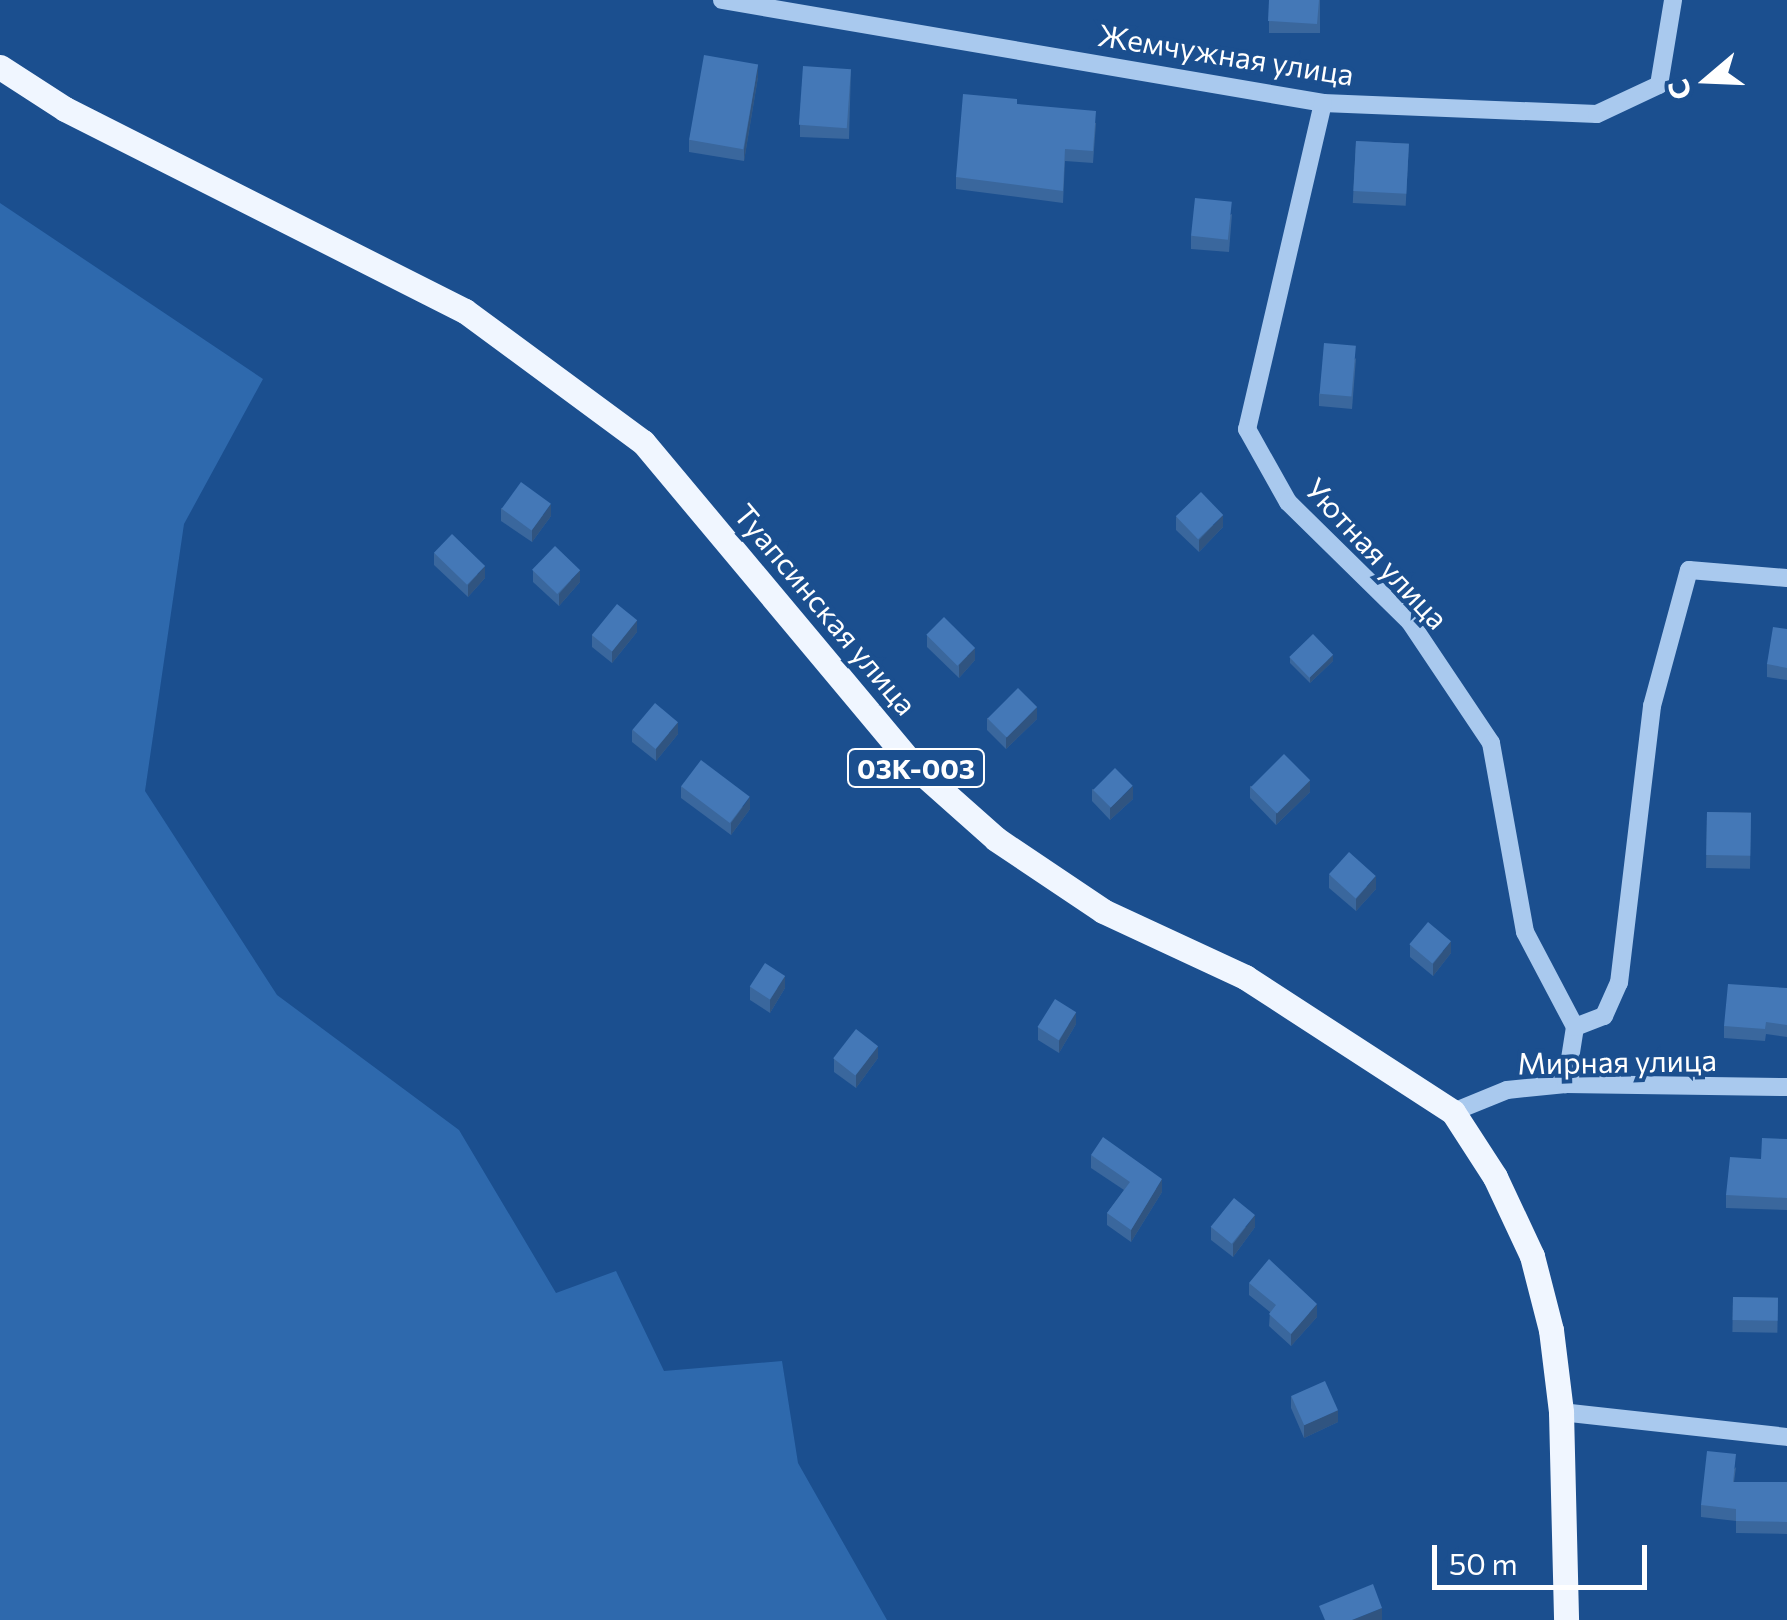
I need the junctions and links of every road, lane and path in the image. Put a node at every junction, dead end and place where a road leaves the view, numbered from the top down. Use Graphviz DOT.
graph roads {
  1 [pos="722,0"];
  2 [pos="1672,0"];
  3 [pos="0,67"];
  4 [pos="1322,103"];
  5 [pos="1787,578"];
  6 [pos="1574,1027"];
  7 [pos="1566,1084"];
  8 [pos="1787,1087"];
  9 [pos="1453,1112"];
  10 [pos="1562,1412"];
  11 [pos="1787,1437"];
  12 [pos="1566,1620"];
  1 -- 4 [label="street, Жемчужная улица"];
  2 -- 4 [label="street, Жемчужная улица"];
  3 -- 9 [label="main road, Туапсинская улица / 03К-003"];
  4 -- 6 [label="street, Уютная улица"];
  5 -- 6 [label="street"];
  6 -- 7 [label="street"];
  7 -- 8 [label="street, Мирная улица"];
  7 -- 9 [label="street, Мирная улица"];
  9 -- 10 [label="main road, Туапсинская улица / 03К-003"];
  10 -- 11 [label="street"];
  10 -- 12 [label="main road, Туапсинская улица / 03К-003"];
}
